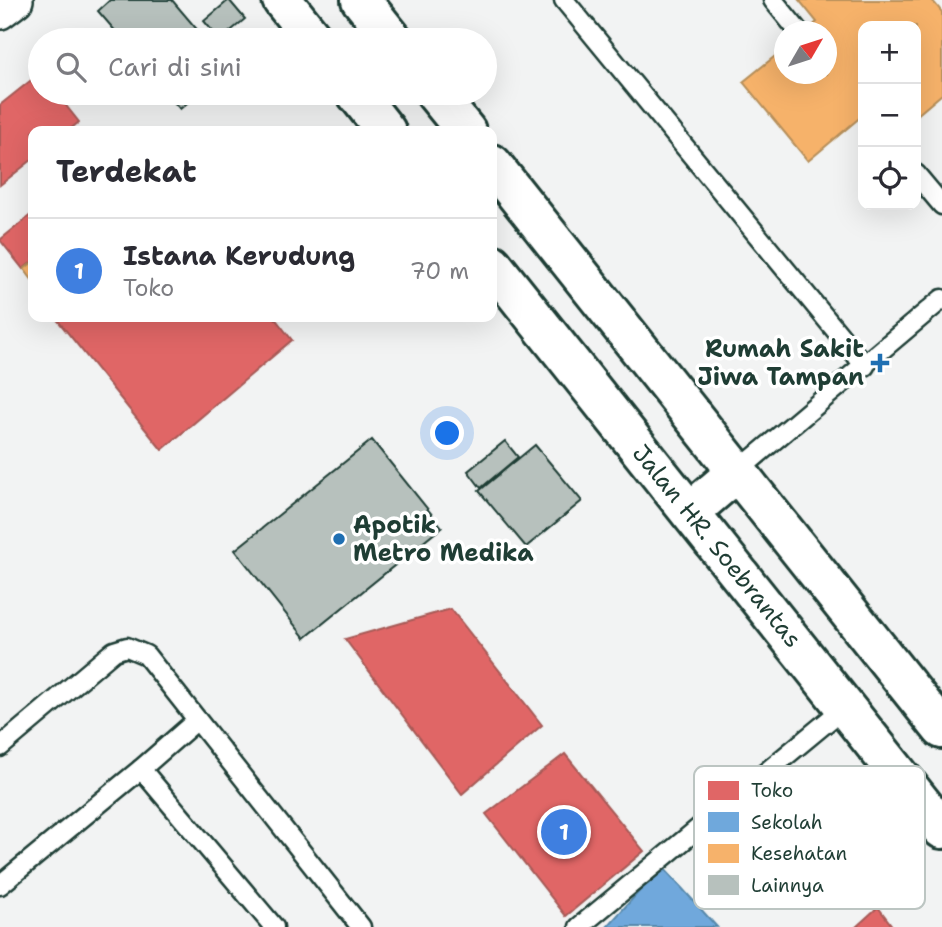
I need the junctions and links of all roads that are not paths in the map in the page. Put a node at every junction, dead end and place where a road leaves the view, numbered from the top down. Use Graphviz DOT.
graph roads {
  1 [pos="16,0"];
  2 [pos="282,0"];
  3 [pos="361,0"];
  4 [pos="564,0"];
  5 [pos="773,0"];
  6 [pos="0,12"];
  7 [pos="790,21"];
  8 [pos="304,28"];
  9 [pos="383,28"];
  10 [pos="365,105"];
  11 [pos="445,105"];
  12 [pos="382,126"];
  13 [pos="462,126"];
  14 [pos="497,170"];
  15 [pos="921,180"];
  16 [pos="942,205"];
  17 [pos="497,270"];
  18 [pos="942,299"];
  19 [pos="865,366"];
  20 [pos="738,471"];
  21 [pos="690,512"];
  22 [pos="845,707"];
  23 [pos="197,720"];
  24 [pos="942,729"];
  25 [pos="0,747"];
  26 [pos="774,766"];
  27 [pos="892,766"];
  28 [pos="141,769"];
  29 [pos="925,808"];
  30 [pos="942,829"];
  31 [pos="694,832"];
  32 [pos="0,884"];
  33 [pos="274,927"];
  34 [pos="361,927"];
  35 [pos="579,927"];
  1 -- 6 [label="street"];
  2 -- 8 [label="main road"];
  3 -- 9 [label="main road"];
  4 -- 19 [label="lane"];
  5 -- 7 [label="lane"];
  10 -- 12 [label="main road"];
  11 -- 13 [label="main road"];
  14 -- 20 [label="main road"];
  15 -- 16 [label="lane"];
  17 -- 21 [label="main road, Jalan HR. Soebrantas"];
  18 -- 19 [label="lane"];
  19 -- 20 [label="lane"];
  20 -- 21 [label="main road"];
  20 -- 24 [label="main road"];
  21 -- 22 [label="main road, Jalan HR. Soebrantas"];
  22 -- 26 [label="lane"];
  22 -- 27 [label="main road, Jalan HR. Soebrantas"];
  23 -- 25 [label="lane"];
  23 -- 28 [label="lane"];
  23 -- 34 [label="lane"];
  28 -- 32 [label="lane"];
  28 -- 33 [label="lane"];
  29 -- 30 [label="main road, Jalan HR. Soebrantas"];
  31 -- 35 [label="lane"];
}
